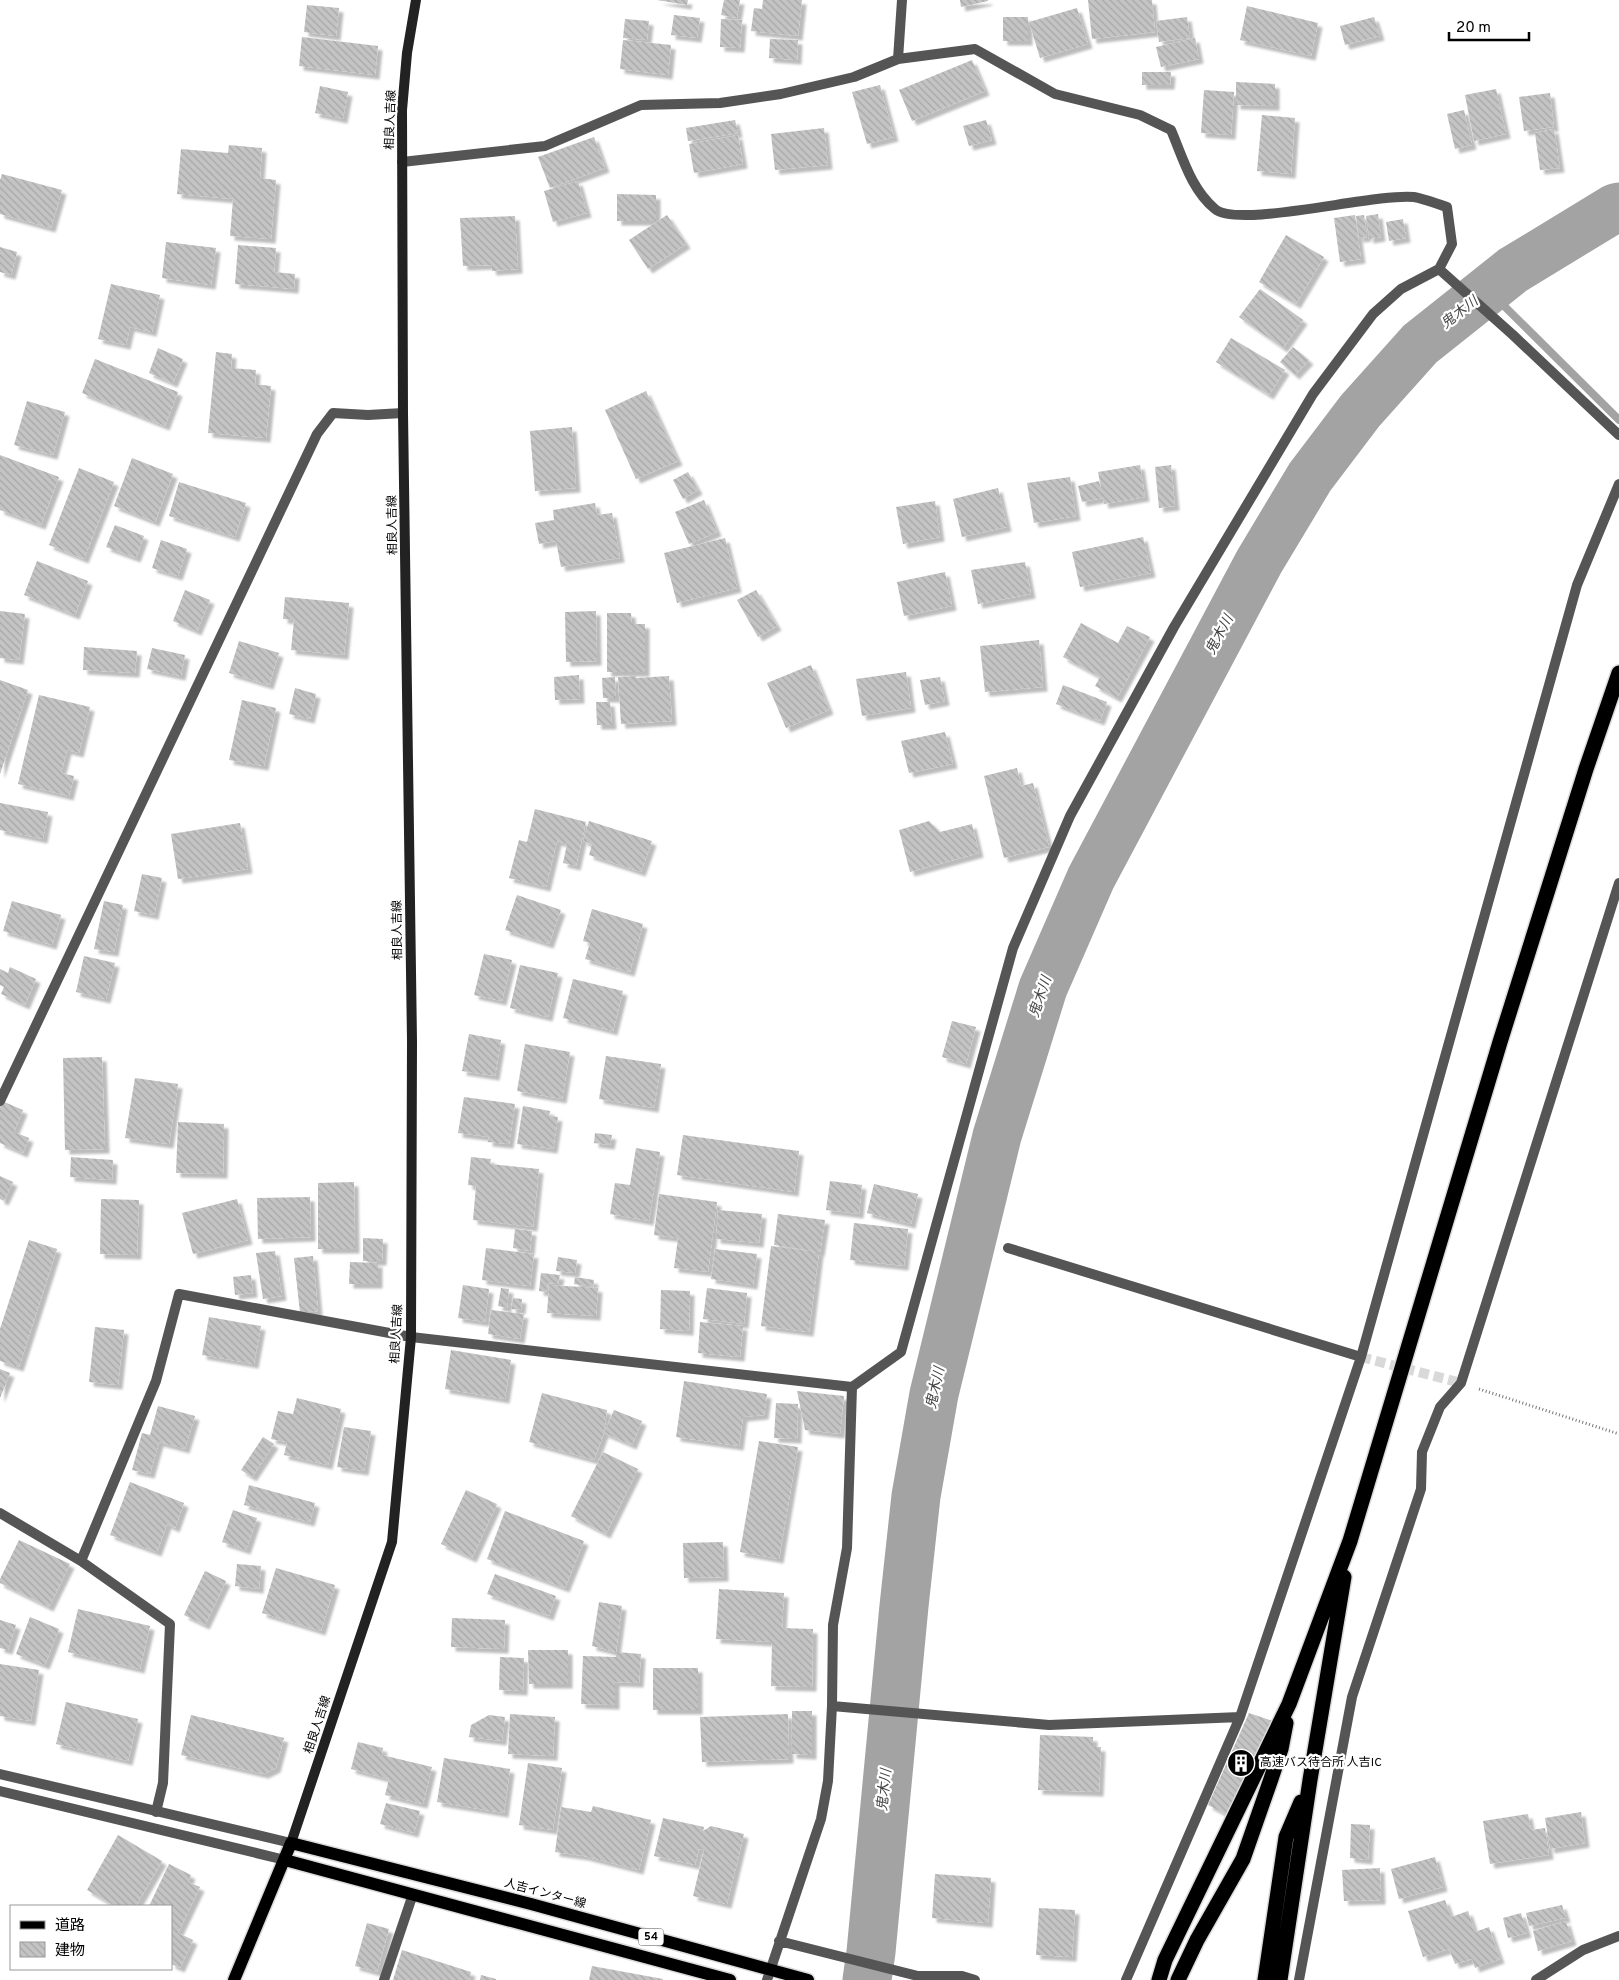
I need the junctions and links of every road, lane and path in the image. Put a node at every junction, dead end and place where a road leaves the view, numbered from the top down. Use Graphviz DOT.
graph roads {
  1 [pos="416,0"];
  2 [pos="902,0"];
  3 [pos="898,59"];
  4 [pos="402,162"];
  5 [pos="1440,269"];
  6 [pos="404,413"];
  7 [pos="1619,435"];
  8 [pos="1619,484"];
  9 [pos="1619,673"];
  10 [pos="1619,883"];
  11 [pos="0,1101"];
  12 [pos="1008,1248"];
  13 [pos="411,1337"];
  14 [pos="1361,1358"];
  15 [pos="1461,1383"];
  16 [pos="852,1387"];
  17 [pos="1619,1434"];
  18 [pos="0,1513"];
  19 [pos="1350,1541"];
  20 [pos="81,1561"];
  21 [pos="1289,1704"];
  22 [pos="832,1706"];
  23 [pos="1240,1717"];
  24 [pos="0,1774"];
  25 [pos="1310,1780"];
  26 [pos="0,1791"];
  27 [pos="156,1812"];
  28 [pos="291,1844"];
  29 [pos="285,1860"];
  30 [pos="412,1894"];
  31 [pos="1619,1936"];
  32 [pos="779,1941"];
  33 [pos="769,1975"];
  34 [pos="918,1978"];
  35 [pos="234,1980"];
  36 [pos="384,1980"];
  37 [pos="730,1980"];
  38 [pos="808,1980"];
  39 [pos="974,1980"];
  40 [pos="1126,1980"];
  41 [pos="1159,1980"];
  42 [pos="1178,1980"];
  43 [pos="1265,1980"];
  44 [pos="1280,1980"];
  45 [pos="1299,1980"];
  46 [pos="1536,1980"];
  1 -- 4 [label="main road, 相良人吉線"];
  2 -- 3 [label="street"];
  3 -- 4 [label="street"];
  3 -- 5 [label="street"];
  4 -- 6 [label="main road, 相良人吉線"];
  5 -- 7 [label="street"];
  5 -- 16 [label="street"];
  6 -- 11 [label="street"];
  6 -- 13 [label="main road, 相良人吉線"];
  8 -- 14 [label="street"];
  9 -- 19 [label="highway"];
  10 -- 15 [label="street"];
  12 -- 14 [label="street"];
  13 -- 16 [label="street"];
  13 -- 20 [label="street"];
  13 -- 28 [label="main road, 相良人吉線"];
  14 -- 23 [label="street"];
  15 -- 17 [label="path"];
  15 -- 45 [label="street"];
  16 -- 22 [label="street"];
  18 -- 20 [label="street"];
  19 -- 21 [label="highway"];
  19 -- 25 [label="highway"];
  20 -- 27 [label="street"];
  21 -- 41 [label="highway"];
  21 -- 42 [label="highway"];
  22 -- 23 [label="street"];
  22 -- 32 [label="street"];
  23 -- 40 [label="street"];
  24 -- 27 [label="street"];
  25 -- 43 [label="highway"];
  25 -- 44 [label="highway"];
  26 -- 29 [label="street"];
  27 -- 28 [label="street"];
  28 -- 29 [label="main road"];
  28 -- 33 [label="main road, 人吉インター線 / 54"];
  29 -- 30 [label="main road, 54"];
  29 -- 35 [label="main road"];
  30 -- 36 [label="street"];
  30 -- 37 [label="main road, 54"];
  31 -- 46 [label="street"];
  32 -- 33 [label="street"];
  32 -- 34 [label="street"];
  33 -- 38 [label="main road, 人吉インター線 / 54"];
  34 -- 39 [label="street"];
}
